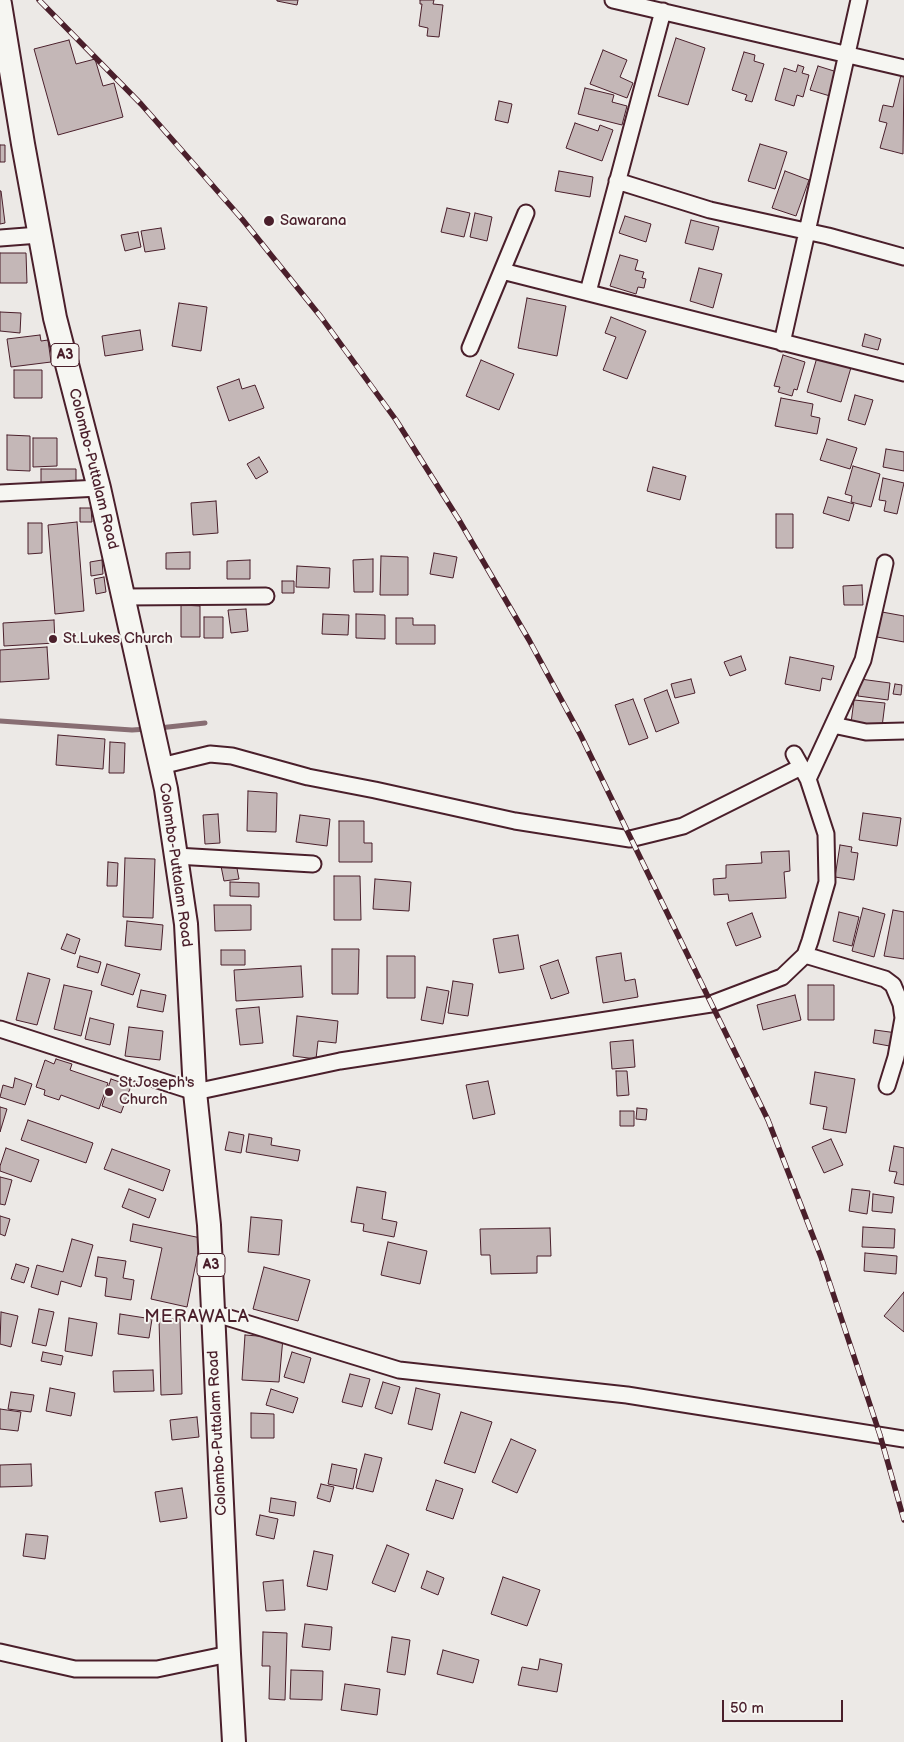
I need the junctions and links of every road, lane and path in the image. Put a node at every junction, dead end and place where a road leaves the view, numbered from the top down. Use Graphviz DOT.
graph roads {
  1 [pos="859,0"];
  2 [pos="622,1"];
  3 [pos="0,4"];
  4 [pos="663,11"];
  5 [pos="848,54"];
  6 [pos="904,68"];
  7 [pos="7,90"];
  8 [pos="617,181"];
  9 [pos="526,212"];
  10 [pos="807,232"];
  11 [pos="39,235"];
  12 [pos="0,238"];
  13 [pos="904,257"];
  14 [pos="502,271"];
  15 [pos="588,292"];
  16 [pos="782,342"];
  17 [pos="470,348"];
  18 [pos="904,373"];
  19 [pos="99,488"];
  20 [pos="0,493"];
  21 [pos="885,562"];
  22 [pos="266,596"];
  23 [pos="123,597"];
  24 [pos="833,725"];
  25 [pos="904,731"];
  26 [pos="794,754"];
  27 [pos="161,766"];
  28 [pos="804,773"];
  29 [pos="176,856"];
  30 [pos="313,864"];
  31 [pos="806,955"];
  32 [pos="0,1029"];
  33 [pos="887,1086"];
  34 [pos="195,1092"];
  35 [pos="213,1313"];
  36 [pos="904,1439"];
  37 [pos="0,1652"];
  38 [pos="228,1654"];
  39 [pos="234,1742"];
  1 -- 5 [label="street"];
  2 -- 4 [label="street"];
  3 -- 7 [label="highway, Colombo-Puttalam Road / A3"];
  4 -- 5 [label="street"];
  4 -- 8 [label="street"];
  5 -- 6 [label="street"];
  5 -- 10 [label="street"];
  7 -- 11 [label="highway, Colombo-Puttalam Road / A3"];
  8 -- 10 [label="street"];
  8 -- 15 [label="street"];
  9 -- 14 [label="street"];
  10 -- 13 [label="street"];
  10 -- 16 [label="street"];
  11 -- 12 [label="street"];
  11 -- 19 [label="highway, Colombo-Puttalam Road / A3"];
  14 -- 15 [label="street"];
  14 -- 17 [label="street"];
  15 -- 16 [label="street"];
  16 -- 18 [label="street"];
  19 -- 20 [label="street"];
  19 -- 23 [label="highway, Colombo-Puttalam Road / A3"];
  21 -- 24 [label="street"];
  22 -- 23 [label="street"];
  23 -- 27 [label="highway, Colombo-Puttalam Road / A3"];
  24 -- 25 [label="street"];
  24 -- 28 [label="street"];
  26 -- 28 [label="street"];
  27 -- 28 [label="street"];
  27 -- 29 [label="highway, Colombo-Puttalam Road / A3"];
  28 -- 31 [label="street"];
  29 -- 30 [label="street"];
  29 -- 34 [label="highway, Colombo-Puttalam Road / A3"];
  31 -- 33 [label="street"];
  31 -- 34 [label="street"];
  32 -- 34 [label="street"];
  34 -- 35 [label="highway, Colombo-Puttalam Road / A3"];
  35 -- 36 [label="street"];
  35 -- 38 [label="highway, Colombo-Puttalam Road / A3"];
  37 -- 38 [label="street"];
  38 -- 39 [label="highway, Colombo-Puttalam Road / A3"];
}
